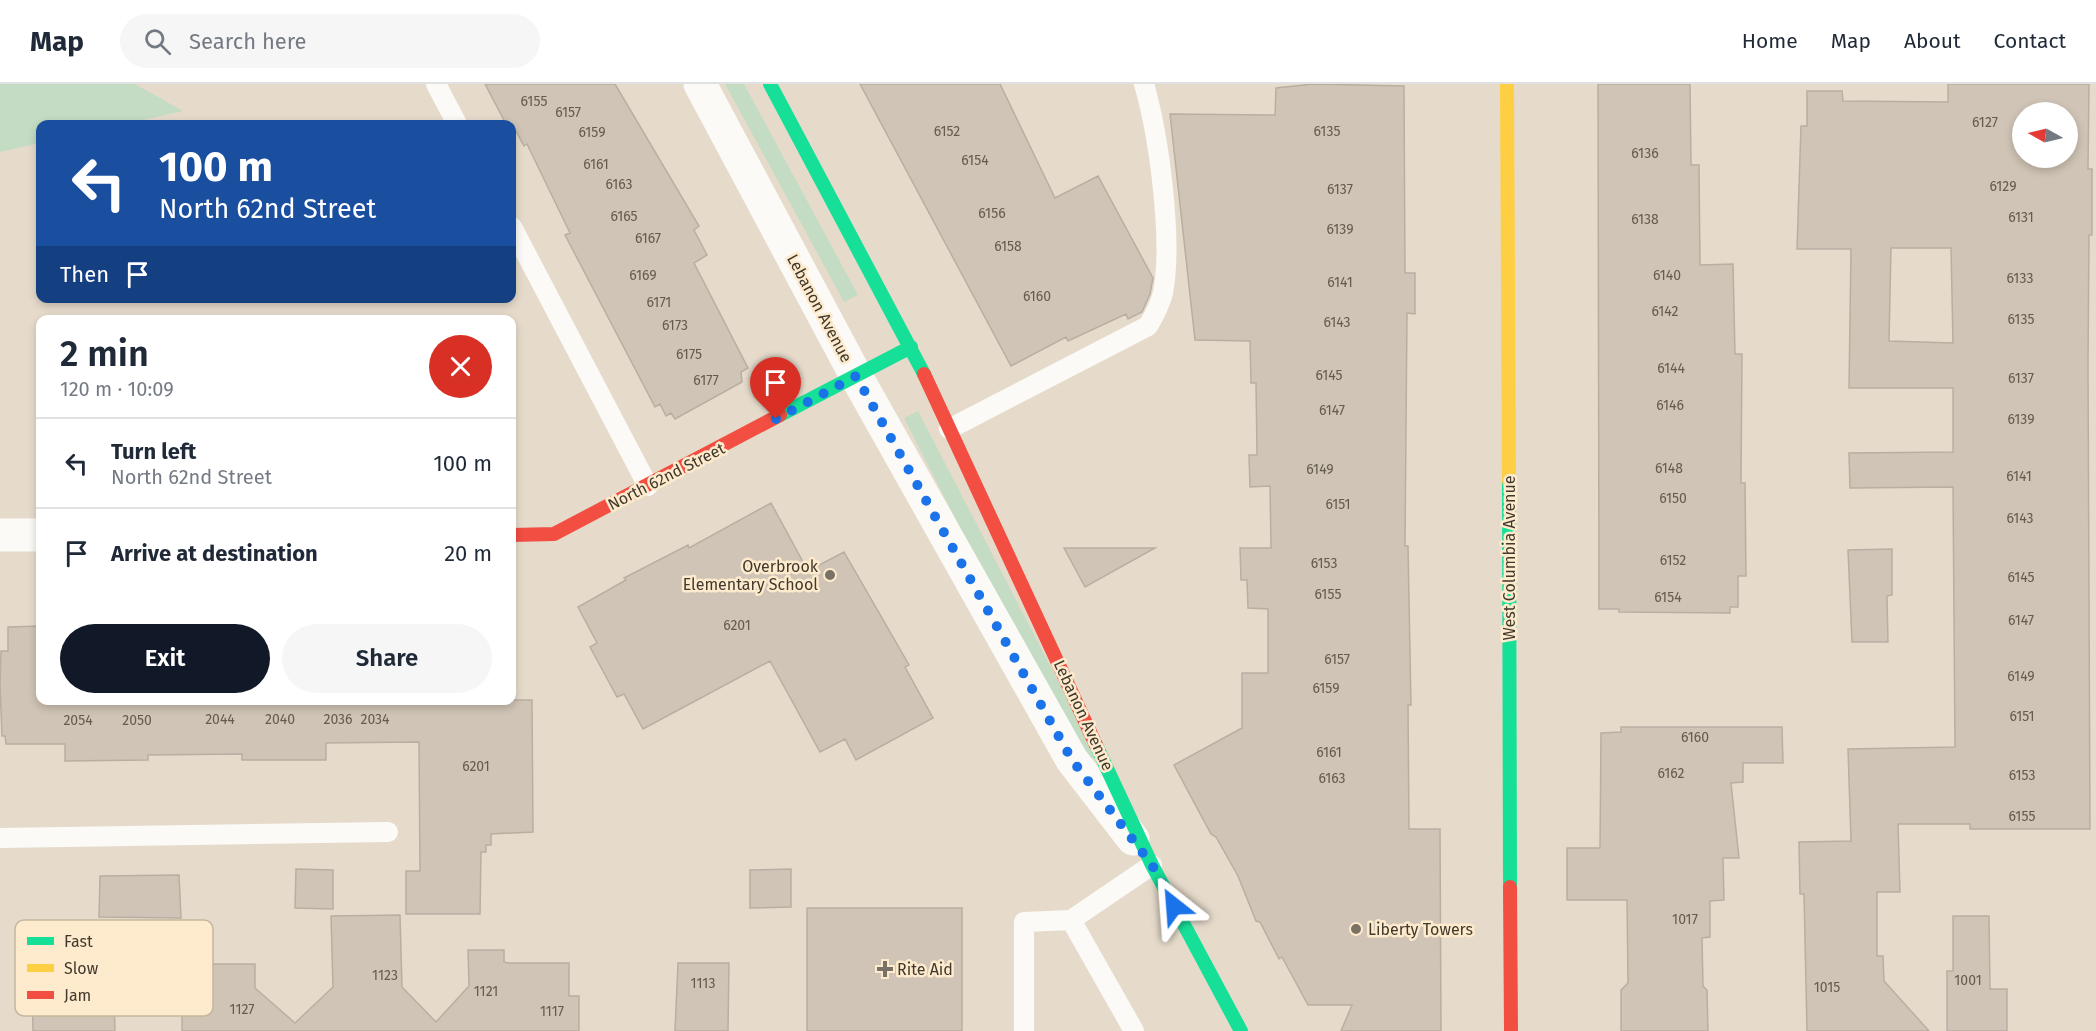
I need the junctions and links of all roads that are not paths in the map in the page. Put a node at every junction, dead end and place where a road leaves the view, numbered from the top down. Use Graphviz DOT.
graph roads {
  1 [pos="436,84"];
  2 [pos="700,84"];
  3 [pos="770,84"];
  4 [pos="1144,84"];
  5 [pos="1507,84"];
  6 [pos="455,120"];
  7 [pos="516,235"];
  8 [pos="911,347"];
  9 [pos="856,376"];
  10 [pos="949,429"];
  11 [pos="648,486"];
  12 [pos="516,534"];
  13 [pos="0,535"];
  14 [pos="36,535"];
  15 [pos="388,831"];
  16 [pos="0,838"];
  17 [pos="1152,865"];
  18 [pos="1071,920"];
  19 [pos="1024,1031"];
  20 [pos="1134,1031"];
  21 [pos="1241,1031"];
  22 [pos="1511,1031"];
  1 -- 6 [label="lane"];
  2 -- 9 [label="street, Lebanon Avenue"];
  3 -- 8 [label="street, Lebanon Avenue"];
  4 -- 10 [label="lane"];
  5 -- 22 [label="street, West Columbia Avenue"];
  7 -- 11 [label="lane"];
  8 -- 9 [label="street, North 62nd Street"];
  8 -- 10 [label="street, Lebanon Avenue"];
  9 -- 11 [label="street, North 62nd Street"];
  9 -- 17 [label="street, Lebanon Avenue"];
  10 -- 17 [label="street, Lebanon Avenue"];
  11 -- 12 [label="street, North 62nd Street"];
  13 -- 14 [label="street"];
  15 -- 16 [label="lane"];
  17 -- 18 [label="lane"];
  17 -- 21 [label="street, Lebanon Avenue"];
  18 -- 19 [label="lane"];
  18 -- 20 [label="lane"];
}
